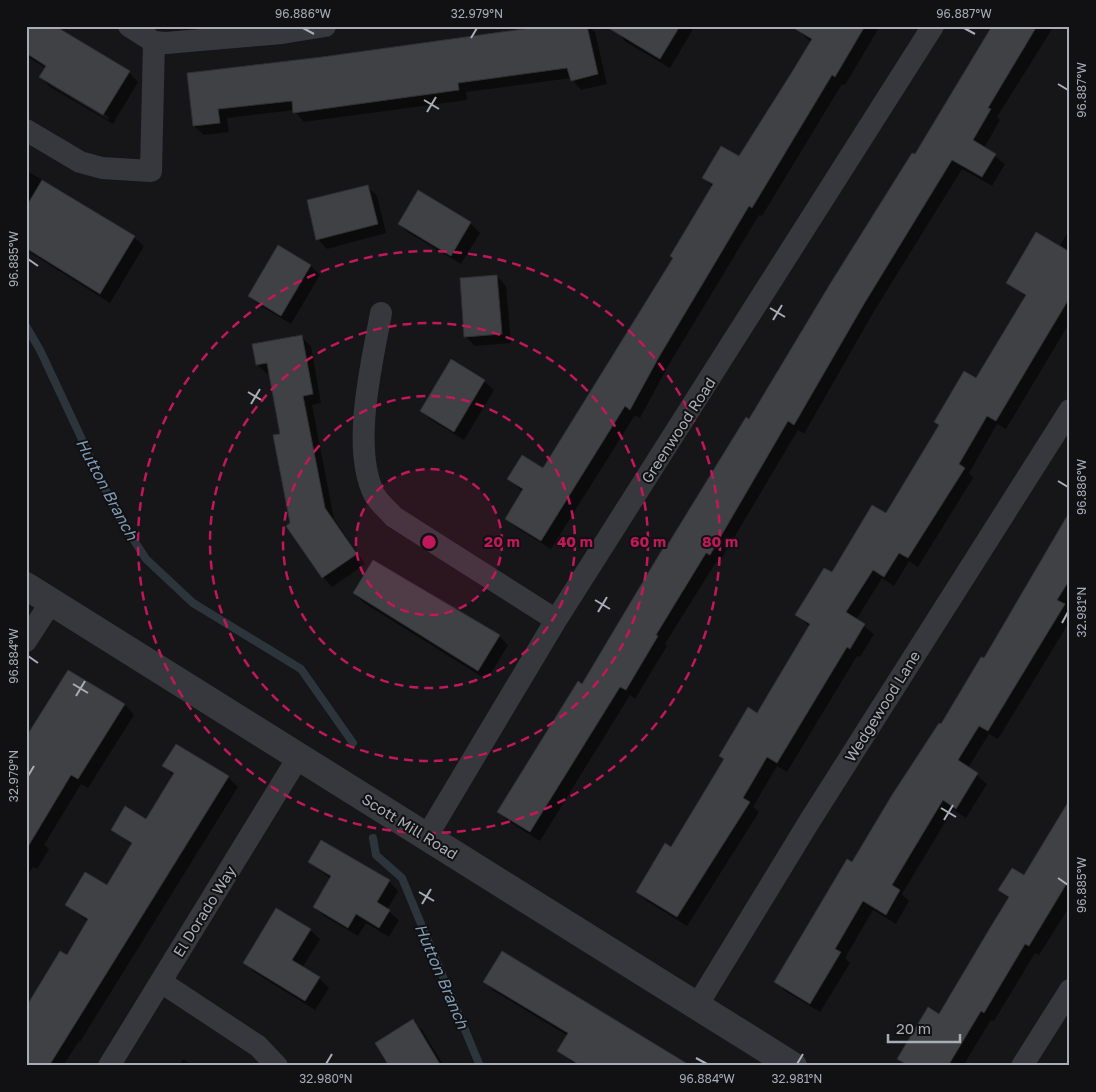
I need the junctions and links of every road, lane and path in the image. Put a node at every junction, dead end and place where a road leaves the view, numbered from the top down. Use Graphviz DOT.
graph roads {
  1 [pos="129,26"];
  2 [pos="326,26"];
  3 [pos="933,26"];
  4 [pos="284,30"];
  5 [pos="154,42"];
  6 [pos="26,130"];
  7 [pos="381,313"];
  8 [pos="1070,410"];
  9 [pos="26,586"];
  10 [pos="51,602"];
  11 [pos="556,620"];
  12 [pos="26,641"];
  13 [pos="299,756"];
  14 [pos="427,836"];
  15 [pos="160,982"];
  16 [pos="1070,990"];
  17 [pos="698,1004"];
  18 [pos="109,1066"];
  19 [pos="277,1066"];
  20 [pos="794,1066"];
  21 [pos="1022,1066"];
  1 -- 5 [label="street"];
  2 -- 4 [label="street"];
  3 -- 11 [label="street, Greenwood Road"];
  4 -- 5 [label="street"];
  5 -- 6 [label="street"];
  7 -- 11 [label="street"];
  8 -- 17 [label="street, Wedgewood Lane"];
  9 -- 10 [label="street, Scott Mill Road"];
  10 -- 12 [label="street"];
  10 -- 13 [label="street, Scott Mill Road"];
  11 -- 14 [label="street, Greenwood Road"];
  13 -- 14 [label="street, Scott Mill Road"];
  13 -- 15 [label="street, El Dorado Way"];
  14 -- 17 [label="street, Scott Mill Road"];
  15 -- 18 [label="street, El Dorado Way"];
  15 -- 19 [label="street"];
  16 -- 21 [label="street"];
  17 -- 20 [label="street, Scott Mill Road"];
}
